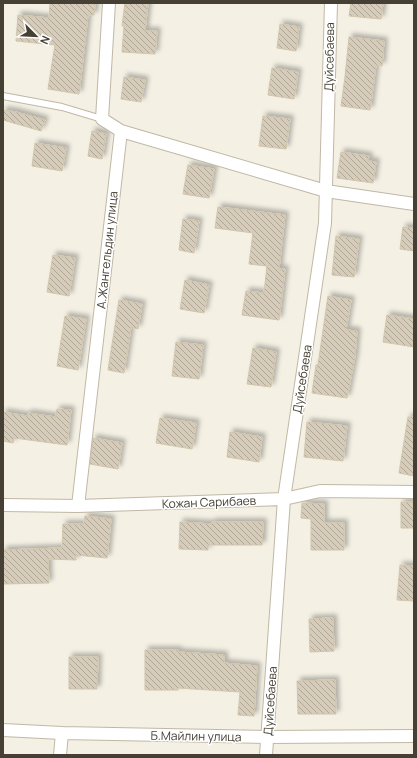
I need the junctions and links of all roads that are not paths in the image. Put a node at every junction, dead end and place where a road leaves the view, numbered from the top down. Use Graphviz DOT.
graph roads {
  1 [pos="109,3"];
  2 [pos="331,3"];
  3 [pos="3,96"];
  4 [pos="102,119"];
  5 [pos="121,131"];
  6 [pos="326,191"];
  7 [pos="414,204"];
  8 [pos="414,492"];
  9 [pos="284,499"];
  10 [pos="3,505"];
  11 [pos="78,506"];
  12 [pos="3,730"];
  13 [pos="62,733"];
  14 [pos="414,736"];
  15 [pos="267,737"];
  16 [pos="60,755"];
  17 [pos="266,755"];
  1 -- 4 [label="street"];
  2 -- 6 [label="street, Дуйсебаева"];
  3 -- 4 [label="lane"];
  4 -- 5 [label="street"];
  5 -- 6 [label="street"];
  5 -- 11 [label="street, А.Жангельдин улица"];
  6 -- 7 [label="street"];
  6 -- 9 [label="street, Дуйсебаева"];
  8 -- 9 [label="street, Кожан Сарибаев"];
  9 -- 11 [label="street, Кожан Сарибаев"];
  9 -- 15 [label="street, Дуйсебаева"];
  10 -- 11 [label="street, Кожан Сарибаев"];
  12 -- 13 [label="street, Б.Майлин улица"];
  13 -- 15 [label="street, Б.Майлин улица"];
  13 -- 16 [label="street"];
  14 -- 15 [label="street, Б.Майлин улица"];
  15 -- 17 [label="street, Дуйсебаева"];
}
